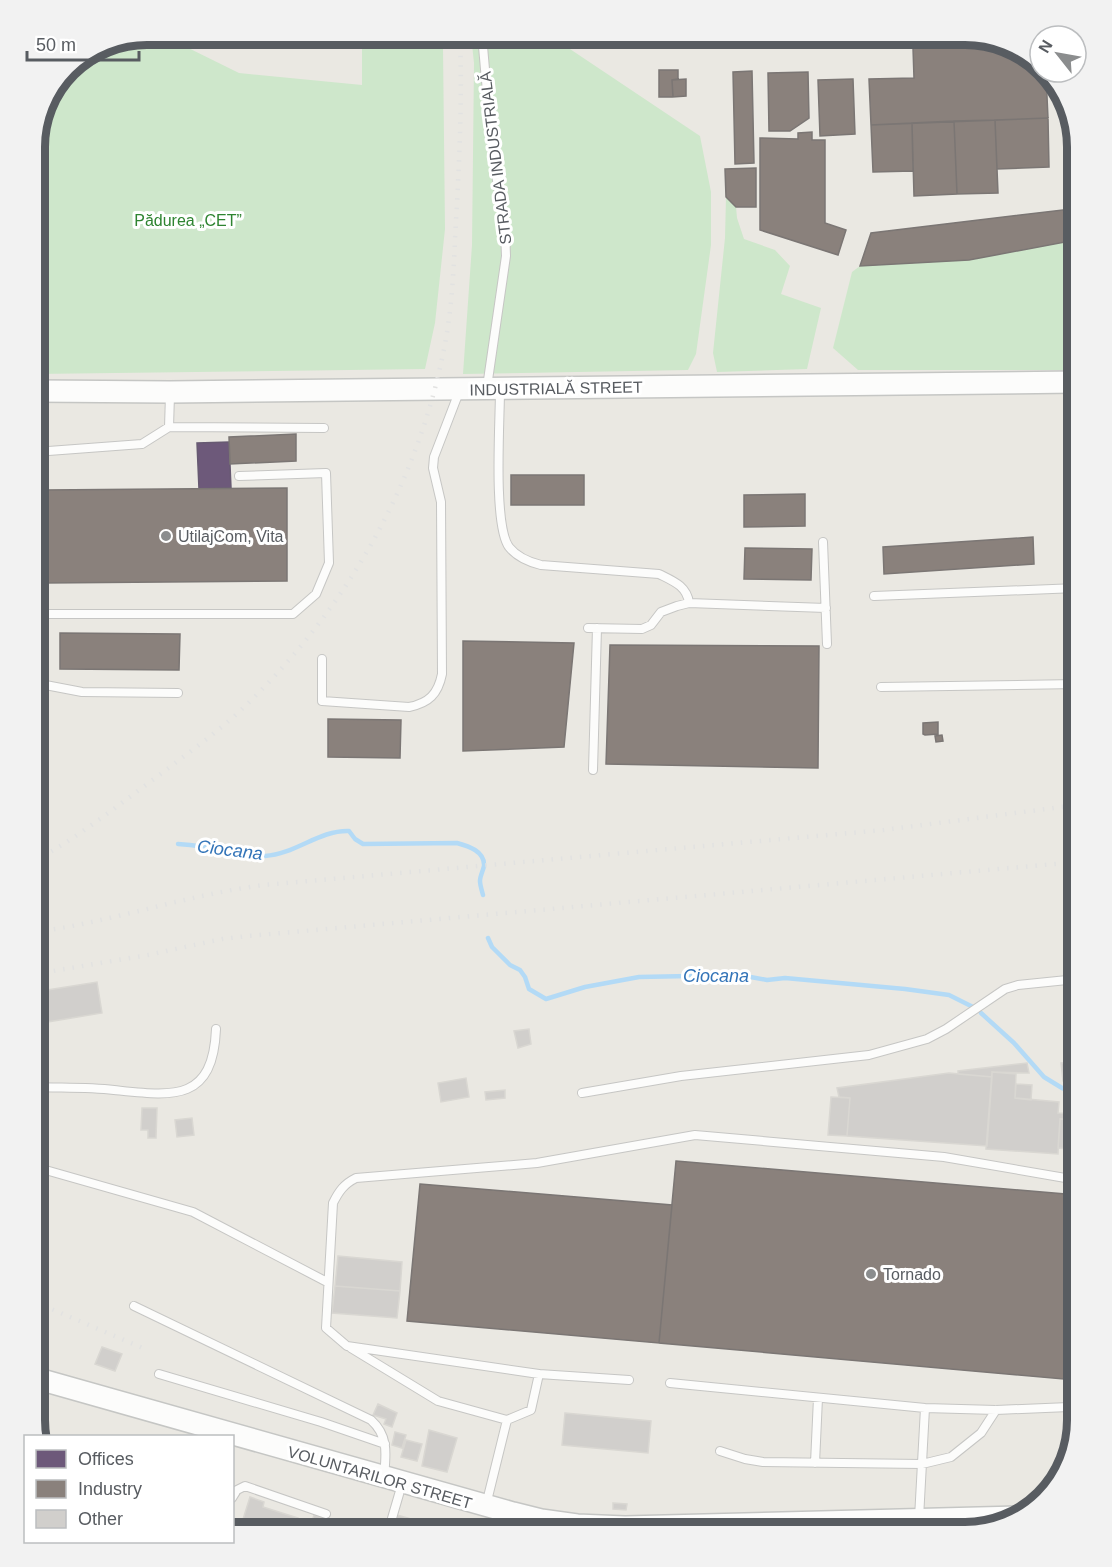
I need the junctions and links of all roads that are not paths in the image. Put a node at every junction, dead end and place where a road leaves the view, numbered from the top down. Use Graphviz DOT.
graph roads {
  1 [pos="483,45"];
  2 [pos="1067,382"];
  3 [pos="460,389"];
  4 [pos="494,389"];
  5 [pos="45,391"];
  6 [pos="170,392"];
  7 [pos="170,427"];
  8 [pos="324,428"];
  9 [pos="45,451"];
  10 [pos="239,476"];
  11 [pos="824,542"];
  12 [pos="1067,588"];
  13 [pos="874,596"];
  14 [pos="689,603"];
  15 [pos="826,608"];
  16 [pos="45,614"];
  17 [pos="588,628"];
  18 [pos="597,628"];
  19 [pos="827,644"];
  20 [pos="322,659"];
  21 [pos="1067,684"];
  22 [pos="45,685"];
  23 [pos="882,687"];
  24 [pos="178,693"];
  25 [pos="593,770"];
  26 [pos="1067,980"];
  27 [pos="216,1029"];
  28 [pos="45,1087"];
  29 [pos="582,1093"];
  30 [pos="45,1170"];
  31 [pos="1067,1178"];
  32 [pos="327,1282"];
  33 [pos="134,1306"];
  34 [pos="347,1346"];
  35 [pos="159,1374"];
  36 [pos="539,1374"];
  37 [pos="630,1380"];
  38 [pos="45,1381"];
  39 [pos="670,1383"];
  40 [pos="818,1398"];
  41 [pos="1067,1407"];
  42 [pos="925,1408"];
  43 [pos="996,1410"];
  44 [pos="507,1420"];
  45 [pos="227,1435"];
  46 [pos="234,1437"];
  47 [pos="385,1444"];
  48 [pos="720,1451"];
  49 [pos="814,1463"];
  50 [pos="922,1464"];
  51 [pos="393,1480"];
  52 [pos="235,1487"];
  53 [pos="485,1506"];
  54 [pos="326,1514"];
  55 [pos="994,1518"];
  56 [pos="919,1520"];
  57 [pos="389,1522"];
  58 [pos="555,1522"];
  59 [pos="835,1522"];
  1 -- 4 [label="lane, STRADA INDUSTRIALĂ"];
  2 -- 4 [label="main road, INDUSTRIALĂ STREET"];
  3 -- 4 [label="main road, INDUSTRIALĂ STREET"];
  3 -- 6 [label="main road, INDUSTRIALĂ STREET"];
  3 -- 20 [label="lane"];
  4 -- 14 [label="lane, STRADA INDUSTRIALĂ"];
  5 -- 6 [label="main road, INDUSTRIALĂ STREET"];
  6 -- 7 [label="lane"];
  7 -- 8 [label="lane"];
  7 -- 9 [label="lane"];
  10 -- 16 [label="lane"];
  11 -- 15 [label="lane"];
  12 -- 13 [label="lane"];
  14 -- 15 [label="lane"];
  14 -- 18 [label="lane"];
  15 -- 19 [label="lane"];
  17 -- 18 [label="lane"];
  18 -- 25 [label="lane"];
  21 -- 23 [label="lane"];
  22 -- 24 [label="lane"];
  26 -- 29 [label="lane"];
  27 -- 28 [label="lane"];
  30 -- 32 [label="lane"];
  31 -- 32 [label="lane"];
  32 -- 34 [label="lane"];
  33 -- 47 [label="lane"];
  34 -- 36 [label="lane"];
  34 -- 44 [label="lane"];
  35 -- 47 [label="lane"];
  36 -- 37 [label="lane"];
  36 -- 44 [label="lane"];
  38 -- 45 [label="main road, VOLUNTARILOR STREET"];
  39 -- 40 [label="lane"];
  40 -- 42 [label="lane"];
  40 -- 49 [label="lane"];
  41 -- 43 [label="lane"];
  42 -- 43 [label="lane"];
  42 -- 50 [label="lane"];
  43 -- 50 [label="lane"];
  44 -- 53 [label="lane"];
  46 -- 51 [label="main road, VOLUNTARILOR STREET"];
  47 -- 51 [label="lane"];
  48 -- 49 [label="lane"];
  49 -- 50 [label="lane"];
  50 -- 56 [label="lane"];
  51 -- 53 [label="main road, VOLUNTARILOR STREET"];
  51 -- 57 [label="lane"];
  52 -- 54 [label="lane"];
  53 -- 58 [label="main road, VOLUNTARILOR STREET"];
  55 -- 56 [label="main road, VOLUNTARILOR STREET"];
  56 -- 59 [label="main road, VOLUNTARILOR STREET"];
}
